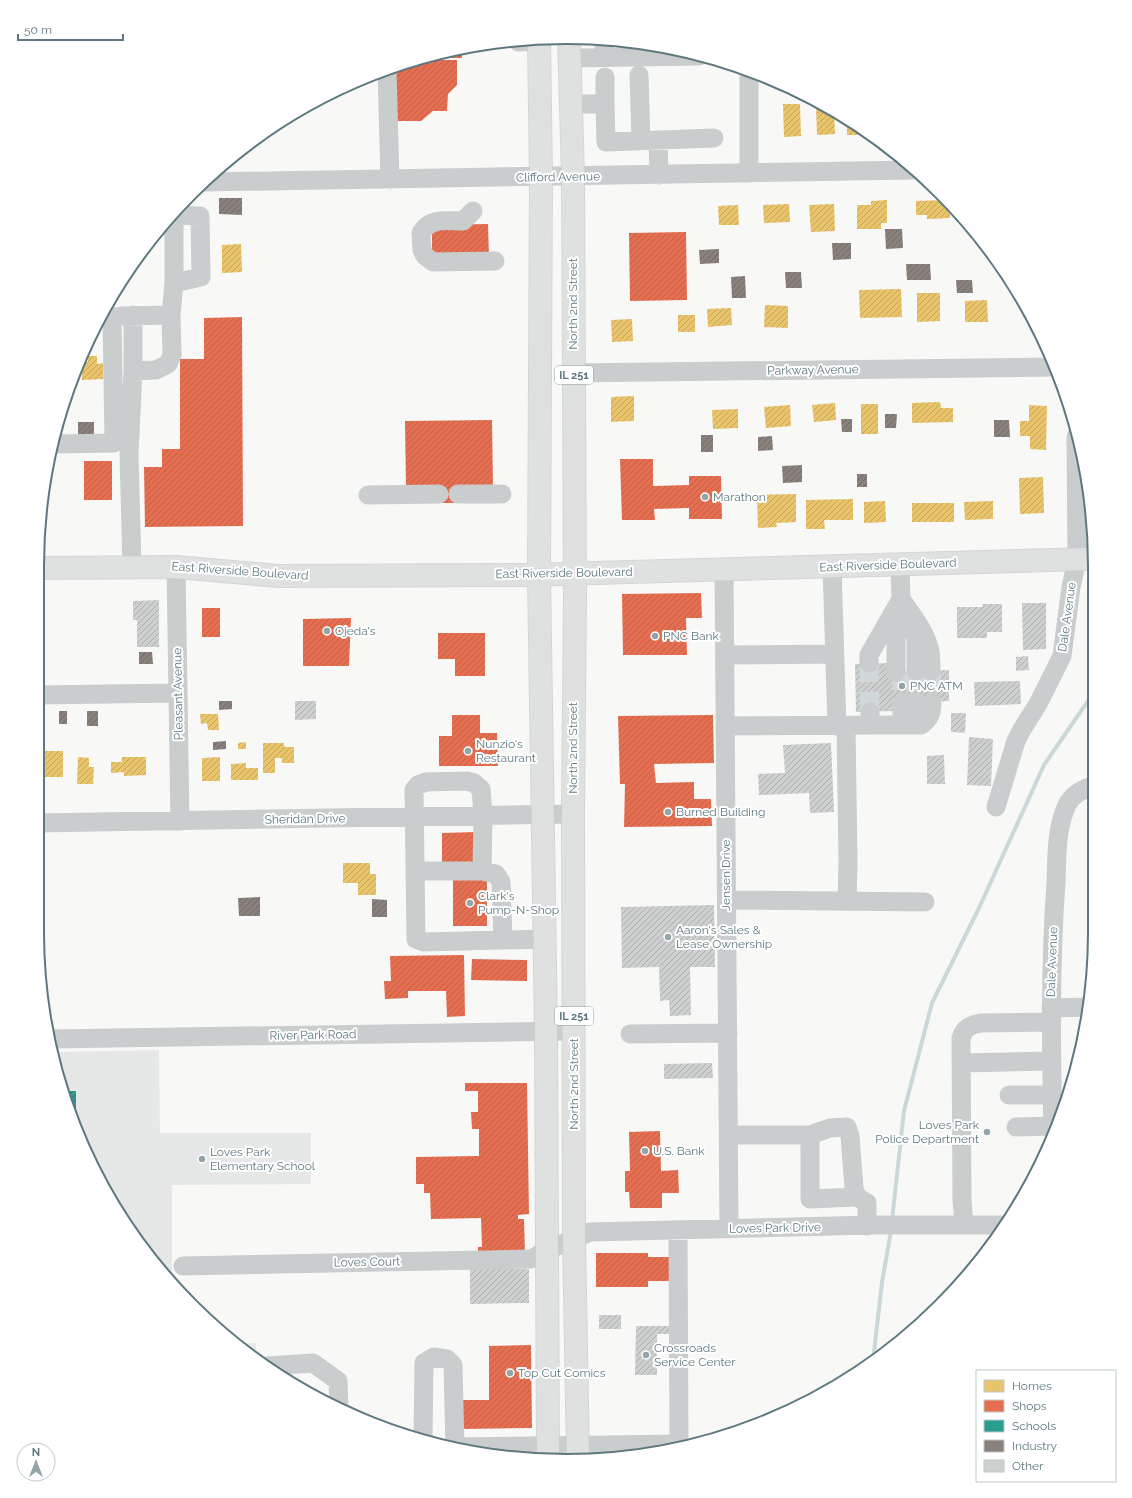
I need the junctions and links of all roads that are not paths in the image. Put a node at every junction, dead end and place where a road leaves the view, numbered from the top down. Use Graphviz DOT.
graph roads {
  1 [pos="532,45"];
  2 [pos="569,48"];
  3 [pos="604,49"];
  4 [pos="653,51"];
  5 [pos="639,75"];
  6 [pos="387,76"];
  7 [pos="604,77"];
  8 [pos="749,78"];
  9 [pos="571,104"];
  10 [pos="605,104"];
  11 [pos="714,138"];
  12 [pos="650,140"];
  13 [pos="905,170"];
  14 [pos="749,173"];
  15 [pos="659,175"];
  16 [pos="573,176"];
  17 [pos="541,177"];
  18 [pos="390,180"];
  19 [pos="213,182"];
  20 [pos="473,212"];
  21 [pos="181,214"];
  22 [pos="174,222"];
  23 [pos="495,261"];
  24 [pos="174,283"];
  25 [pos="573,311"];
  26 [pos="540,312"];
  27 [pos="171,314"];
  28 [pos="108,316"];
  29 [pos="132,316"];
  30 [pos="107,318"];
  31 [pos="1048,367"];
  32 [pos="133,371"];
  33 [pos="574,373"];
  34 [pos="59,444"];
  35 [pos="1078,463"];
  36 [pos="439,494"];
  37 [pos="458,494"];
  38 [pos="502,494"];
  39 [pos="368,495"];
  40 [pos="1084,560"];
  41 [pos="900,565"];
  42 [pos="176,566"];
  43 [pos="832,566"];
  44 [pos="132,567"];
  45 [pos="44,568"];
  46 [pos="724,570"];
  47 [pos="539,574"];
  48 [pos="575,574"];
  49 [pos="901,611"];
  50 [pos="835,654"];
  51 [pos="725,655"];
  52 [pos="869,664"];
  53 [pos="178,693"];
  54 [pos="44,695"];
  55 [pos="913,702"];
  56 [pos="725,726"];
  57 [pos="842,726"];
  58 [pos="1088,788"];
  59 [pos="996,807"];
  60 [pos="572,814"];
  61 [pos="543,815"];
  62 [pos="483,816"];
  63 [pos="415,817"];
  64 [pos="180,821"];
  65 [pos="44,823"];
  66 [pos="415,870"];
  67 [pos="482,870"];
  68 [pos="727,900"];
  69 [pos="847,901"];
  70 [pos="925,902"];
  71 [pos="503,939"];
  72 [pos="545,939"];
  73 [pos="1083,1008"];
  74 [pos="1051,1015"];
  75 [pos="574,1031"];
  76 [pos="546,1032"];
  77 [pos="630,1034"];
  78 [pos="728,1034"];
  79 [pos="55,1039"];
  80 [pos="1052,1061"];
  81 [pos="961,1063"];
  82 [pos="1052,1094"];
  83 [pos="1009,1096"];
  84 [pos="1052,1121"];
  85 [pos="1016,1127"];
  86 [pos="1049,1129"];
  87 [pos="728,1135"];
  88 [pos="810,1135"];
  89 [pos="857,1197"];
  90 [pos="870,1225"];
  91 [pos="964,1225"];
  92 [pos="998,1225"];
  93 [pos="729,1229"];
  94 [pos="678,1230"];
  95 [pos="574,1238"];
  96 [pos="548,1250"];
  97 [pos="183,1266"];
  98 [pos="275,1365"];
  99 [pos="339,1402"];
  100 [pos="424,1434"];
  101 [pos="453,1441"];
  102 [pos="680,1441"];
  103 [pos="658,1446"];
  104 [pos="490,1449"];
  105 [pos="548,1451"];
  106 [pos="578,1452"];
  1 -- 17 [label="main road, IL 251"];
  2 -- 3 [label="street"];
  2 -- 9 [label="main road, North 2nd Street / IL 251"];
  3 -- 4 [label="street"];
  5 -- 12 [label="street"];
  6 -- 18 [label="street"];
  7 -- 10 [label="street"];
  8 -- 14 [label="street"];
  9 -- 10 [label="street"];
  9 -- 16 [label="main road, North 2nd Street / IL 251"];
  10 -- 12 [label="street"];
  11 -- 12 [label="street"];
  12 -- 15 [label="street"];
  13 -- 14 [label="street, Clifford Avenue"];
  14 -- 15 [label="street, Clifford Avenue"];
  15 -- 16 [label="street, Clifford Avenue"];
  16 -- 17 [label="street, Clifford Avenue"];
  16 -- 25 [label="main road, North 2nd Street / IL 251"];
  17 -- 18 [label="street, Clifford Avenue"];
  17 -- 26 [label="main road, IL 251"];
  18 -- 19 [label="street, Clifford Avenue"];
  20 -- 23 [label="street"];
  21 -- 24 [label="street"];
  22 -- 24 [label="street"];
  24 -- 27 [label="street"];
  25 -- 26 [label="main road"];
  25 -- 33 [label="main road, North 2nd Street / IL 251"];
  26 -- 47 [label="main road, IL 251"];
  27 -- 29 [label="street"];
  27 -- 32 [label="street"];
  28 -- 29 [label="street"];
  29 -- 32 [label="street"];
  30 -- 34 [label="street"];
  31 -- 33 [label="street, Parkway Avenue"];
  32 -- 44 [label="street"];
  33 -- 48 [label="main road, North 2nd Street / IL 251"];
  35 -- 40 [label="street, Dale Avenue"];
  36 -- 39 [label="street"];
  37 -- 38 [label="street"];
  40 -- 41 [label="main road, East Riverside Boulevard"];
  40 -- 59 [label="street, Dale Avenue"];
  41 -- 43 [label="main road, East Riverside Boulevard"];
  41 -- 49 [label="street"];
  42 -- 44 [label="main road, East Riverside Boulevard"];
  42 -- 47 [label="main road, East Riverside Boulevard"];
  42 -- 53 [label="street, Pleasant Avenue"];
  43 -- 46 [label="main road, East Riverside Boulevard"];
  43 -- 50 [label="street"];
  44 -- 45 [label="main road, East Riverside Boulevard"];
  46 -- 48 [label="main road, East Riverside Boulevard"];
  46 -- 51 [label="street, Jensen Drive"];
  47 -- 48 [label="main road, East Riverside Boulevard"];
  47 -- 61 [label="main road, IL 251"];
  48 -- 60 [label="main road, North 2nd Street / IL 251"];
  49 -- 49 [label="street"];
  49 -- 52 [label="street"];
  50 -- 51 [label="street"];
  50 -- 57 [label="street"];
  51 -- 56 [label="street, Jensen Drive"];
  53 -- 54 [label="street"];
  53 -- 64 [label="street, Pleasant Avenue"];
  55 -- 57 [label="street"];
  56 -- 57 [label="street"];
  56 -- 68 [label="street, Jensen Drive"];
  57 -- 69 [label="street"];
  58 -- 74 [label="street, Dale Avenue"];
  60 -- 61 [label="street, Sheridan Drive"];
  60 -- 75 [label="main road, North 2nd Street / IL 251"];
  61 -- 62 [label="street, Sheridan Drive"];
  61 -- 72 [label="main road, IL 251"];
  62 -- 63 [label="street, Sheridan Drive"];
  62 -- 63 [label="street"];
  62 -- 67 [label="street"];
  63 -- 64 [label="street, Sheridan Drive"];
  63 -- 66 [label="street"];
  64 -- 65 [label="street, Sheridan Drive"];
  66 -- 67 [label="street"];
  66 -- 71 [label="street"];
  67 -- 71 [label="street"];
  68 -- 69 [label="street"];
  68 -- 78 [label="street, Jensen Drive"];
  69 -- 70 [label="street"];
  71 -- 72 [label="street"];
  72 -- 76 [label="main road, IL 251"];
  73 -- 74 [label="street"];
  74 -- 80 [label="street, Dale Avenue"];
  74 -- 81 [label="street"];
  75 -- 76 [label="street, River Park Road"];
  75 -- 95 [label="main road, North 2nd Street / IL 251"];
  76 -- 79 [label="street, River Park Road"];
  76 -- 96 [label="main road, IL 251"];
  77 -- 78 [label="street"];
  78 -- 87 [label="street, Jensen Drive"];
  80 -- 81 [label="street"];
  80 -- 82 [label="street, Dale Avenue"];
  81 -- 91 [label="street"];
  82 -- 83 [label="street"];
  82 -- 84 [label="street, Dale Avenue"];
  85 -- 86 [label="street"];
  87 -- 88 [label="street"];
  87 -- 93 [label="street, Jensen Drive"];
  88 -- 89 [label="street"];
  88 -- 89 [label="street"];
  89 -- 90 [label="street"];
  90 -- 91 [label="street, Loves Park Drive"];
  90 -- 93 [label="street, Loves Park Drive"];
  91 -- 92 [label="street, Loves Park Drive"];
  93 -- 94 [label="street, Loves Park Drive"];
  94 -- 95 [label="street, Loves Park Drive"];
  94 -- 102 [label="street"];
  95 -- 96 [label="street, Loves Park Drive"];
  95 -- 106 [label="main road, North 2nd Street / IL 251"];
  96 -- 97 [label="street, Loves Court"];
  96 -- 105 [label="main road, IL 251"];
  98 -- 99 [label="street"];
  100 -- 101 [label="street"];
  103 -- 106 [label="street"];
  104 -- 105 [label="street"];
  105 -- 106 [label="street"];
}
